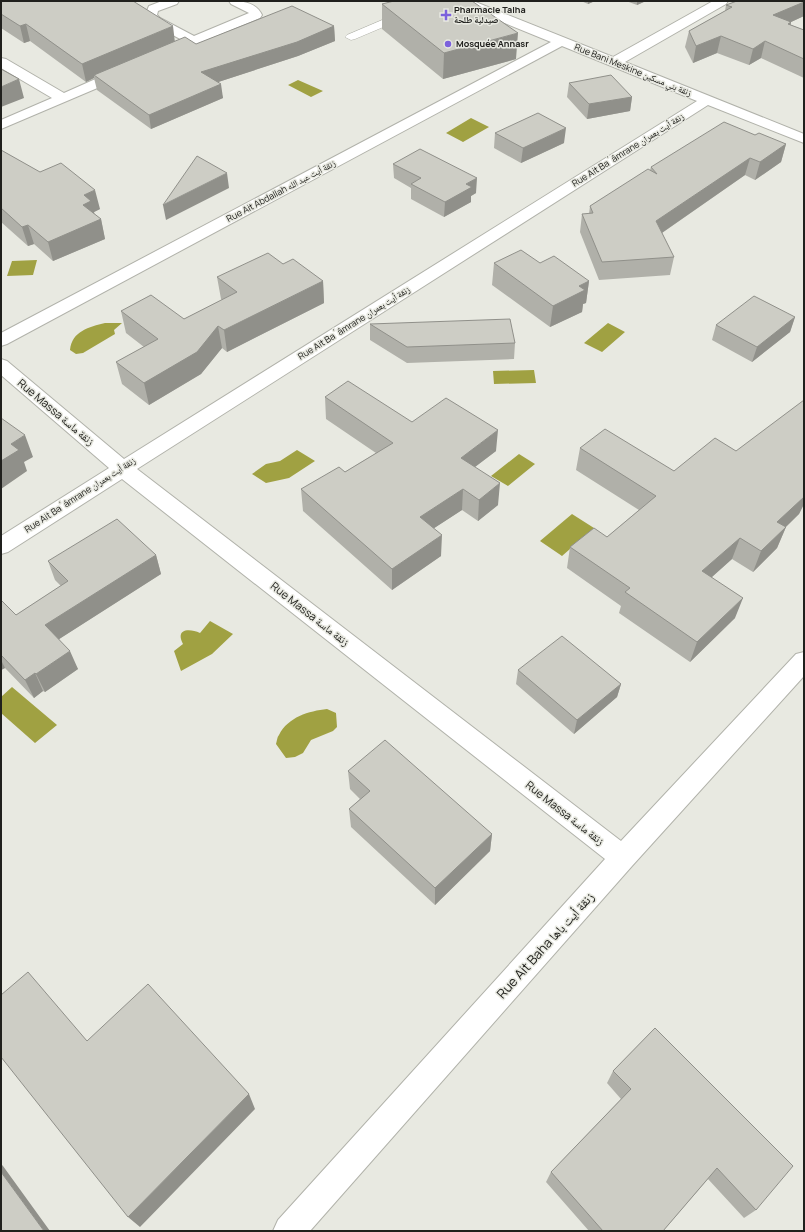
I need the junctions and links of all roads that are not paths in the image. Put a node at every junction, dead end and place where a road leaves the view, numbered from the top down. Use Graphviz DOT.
graph roads {
  1 [pos="173,1"];
  2 [pos="235,1"];
  3 [pos="404,1"];
  4 [pos="436,1"];
  5 [pos="462,1"];
  6 [pos="722,1"];
  7 [pos="420,8"];
  8 [pos="351,37"];
  9 [pos="194,41"];
  10 [pos="562,41"];
  11 [pos="150,60"];
  12 [pos="1,62"];
  13 [pos="615,62"];
  14 [pos="136,66"];
  15 [pos="63,98"];
  16 [pos="707,100"];
  17 [pos="1,125"];
  18 [pos="804,139"];
  19 [pos="1,340"];
  20 [pos="1,365"];
  21 [pos="122,468"];
  22 [pos="1,546"];
  23 [pos="804,661"];
  24 [pos="623,858"];
  25 [pos="289,1231"];
  1 -- 9 [label="street"];
  2 -- 9 [label="street"];
  3 -- 7 [label="street"];
  4 -- 7 [label="lane"];
  5 -- 10 [label="street, Rue Bani Meskine زنقة بني مسكين"];
  6 -- 13 [label="street"];
  7 -- 8 [label="lane"];
  9 -- 11 [label="street"];
  10 -- 13 [label="street, Rue Bani Meskine زنقة بني مسكين"];
  10 -- 19 [label="street, Rue Ait Abdallah زنقة أيت عبد الله"];
  12 -- 15 [label="street"];
  13 -- 16 [label="street, Rue Bani Meskine زنقة بني مسكين"];
  14 -- 15 [label="street"];
  15 -- 17 [label="street"];
  16 -- 18 [label="street, Rue Bani Meskine زنقة بني مسكين"];
  16 -- 21 [label="street, Rue Ait Ba´âmrane زنقة أيت بعمران"];
  20 -- 21 [label="street, Rue Massa زنقة ماسة"];
  21 -- 22 [label="street, Rue Ait Ba´âmrane زنقة أيت بعمران"];
  21 -- 24 [label="street, Rue Massa زنقة ماسة"];
  23 -- 24 [label="street, Rue Ait Baha زنقة أيت باها"];
  24 -- 25 [label="street, Rue Ait Baha زنقة أيت باها"];
}
